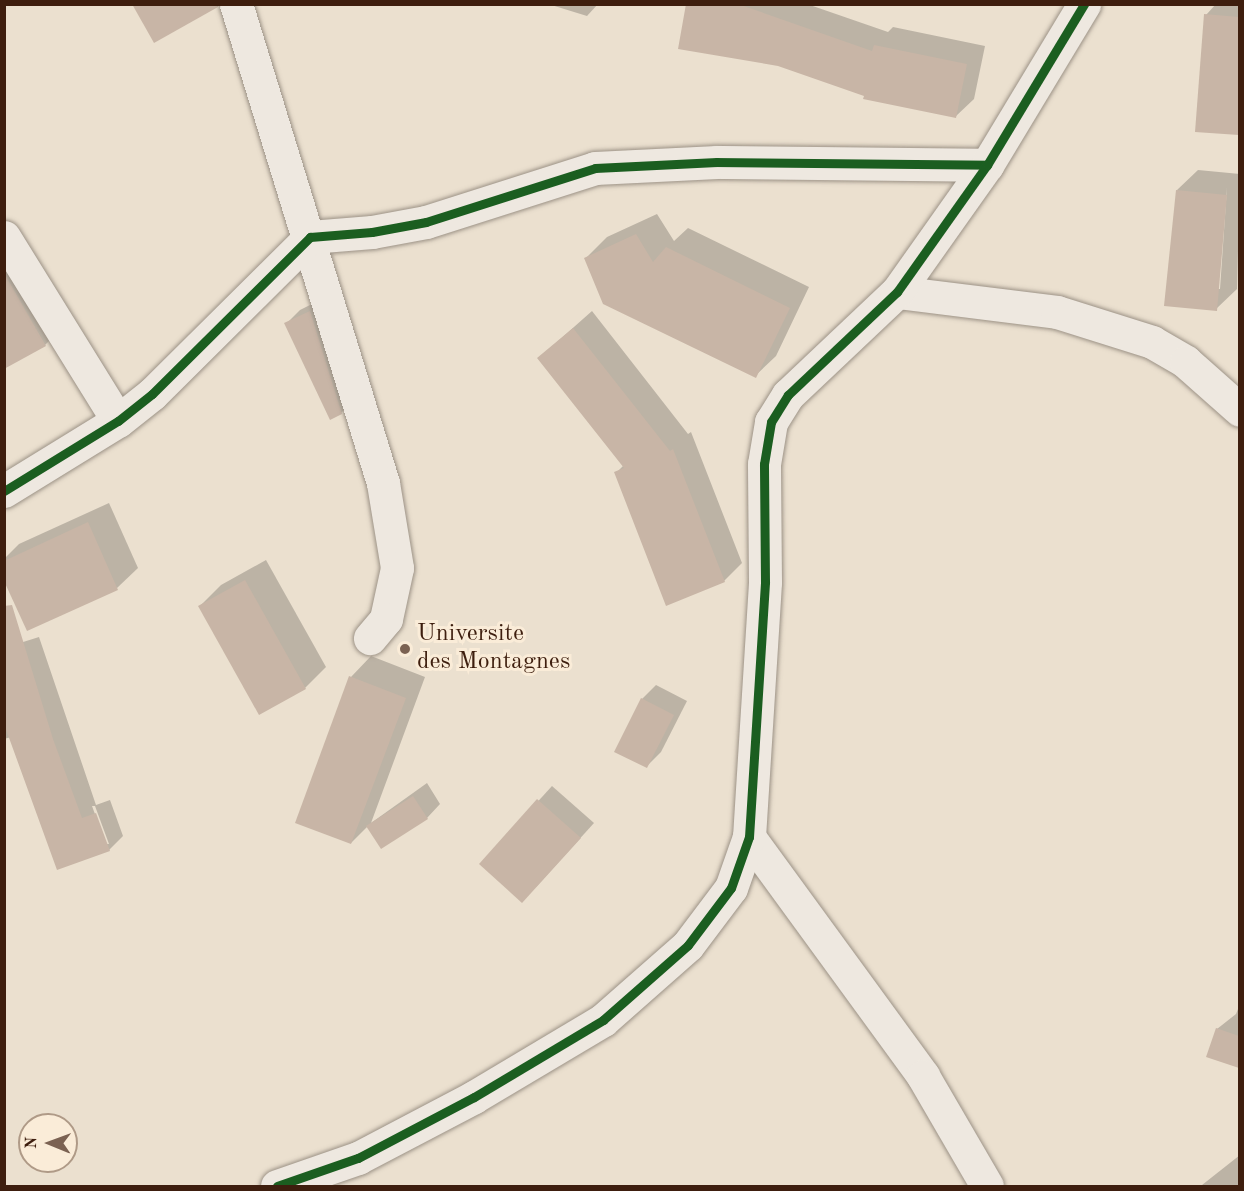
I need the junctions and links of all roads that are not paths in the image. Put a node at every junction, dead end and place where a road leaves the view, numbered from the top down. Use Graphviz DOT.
graph roads {
  1 [pos="237,4"];
  2 [pos="1084,4"];
  3 [pos="987,165"];
  4 [pos="4,237"];
  5 [pos="310,237"];
  6 [pos="897,292"];
  7 [pos="1239,410"];
  8 [pos="118,421"];
  9 [pos="4,491"];
  10 [pos="370,638"];
  11 [pos="749,837"];
  12 [pos="277,1186"];
  13 [pos="987,1186"];
  1 -- 5 [label="street"];
  2 -- 3 [label="street"];
  3 -- 5 [label="street"];
  3 -- 6 [label="street"];
  4 -- 8 [label="street"];
  5 -- 8 [label="street"];
  5 -- 10 [label="street"];
  6 -- 7 [label="street"];
  6 -- 11 [label="street"];
  8 -- 9 [label="street"];
  11 -- 12 [label="street"];
  11 -- 13 [label="street"];
}
